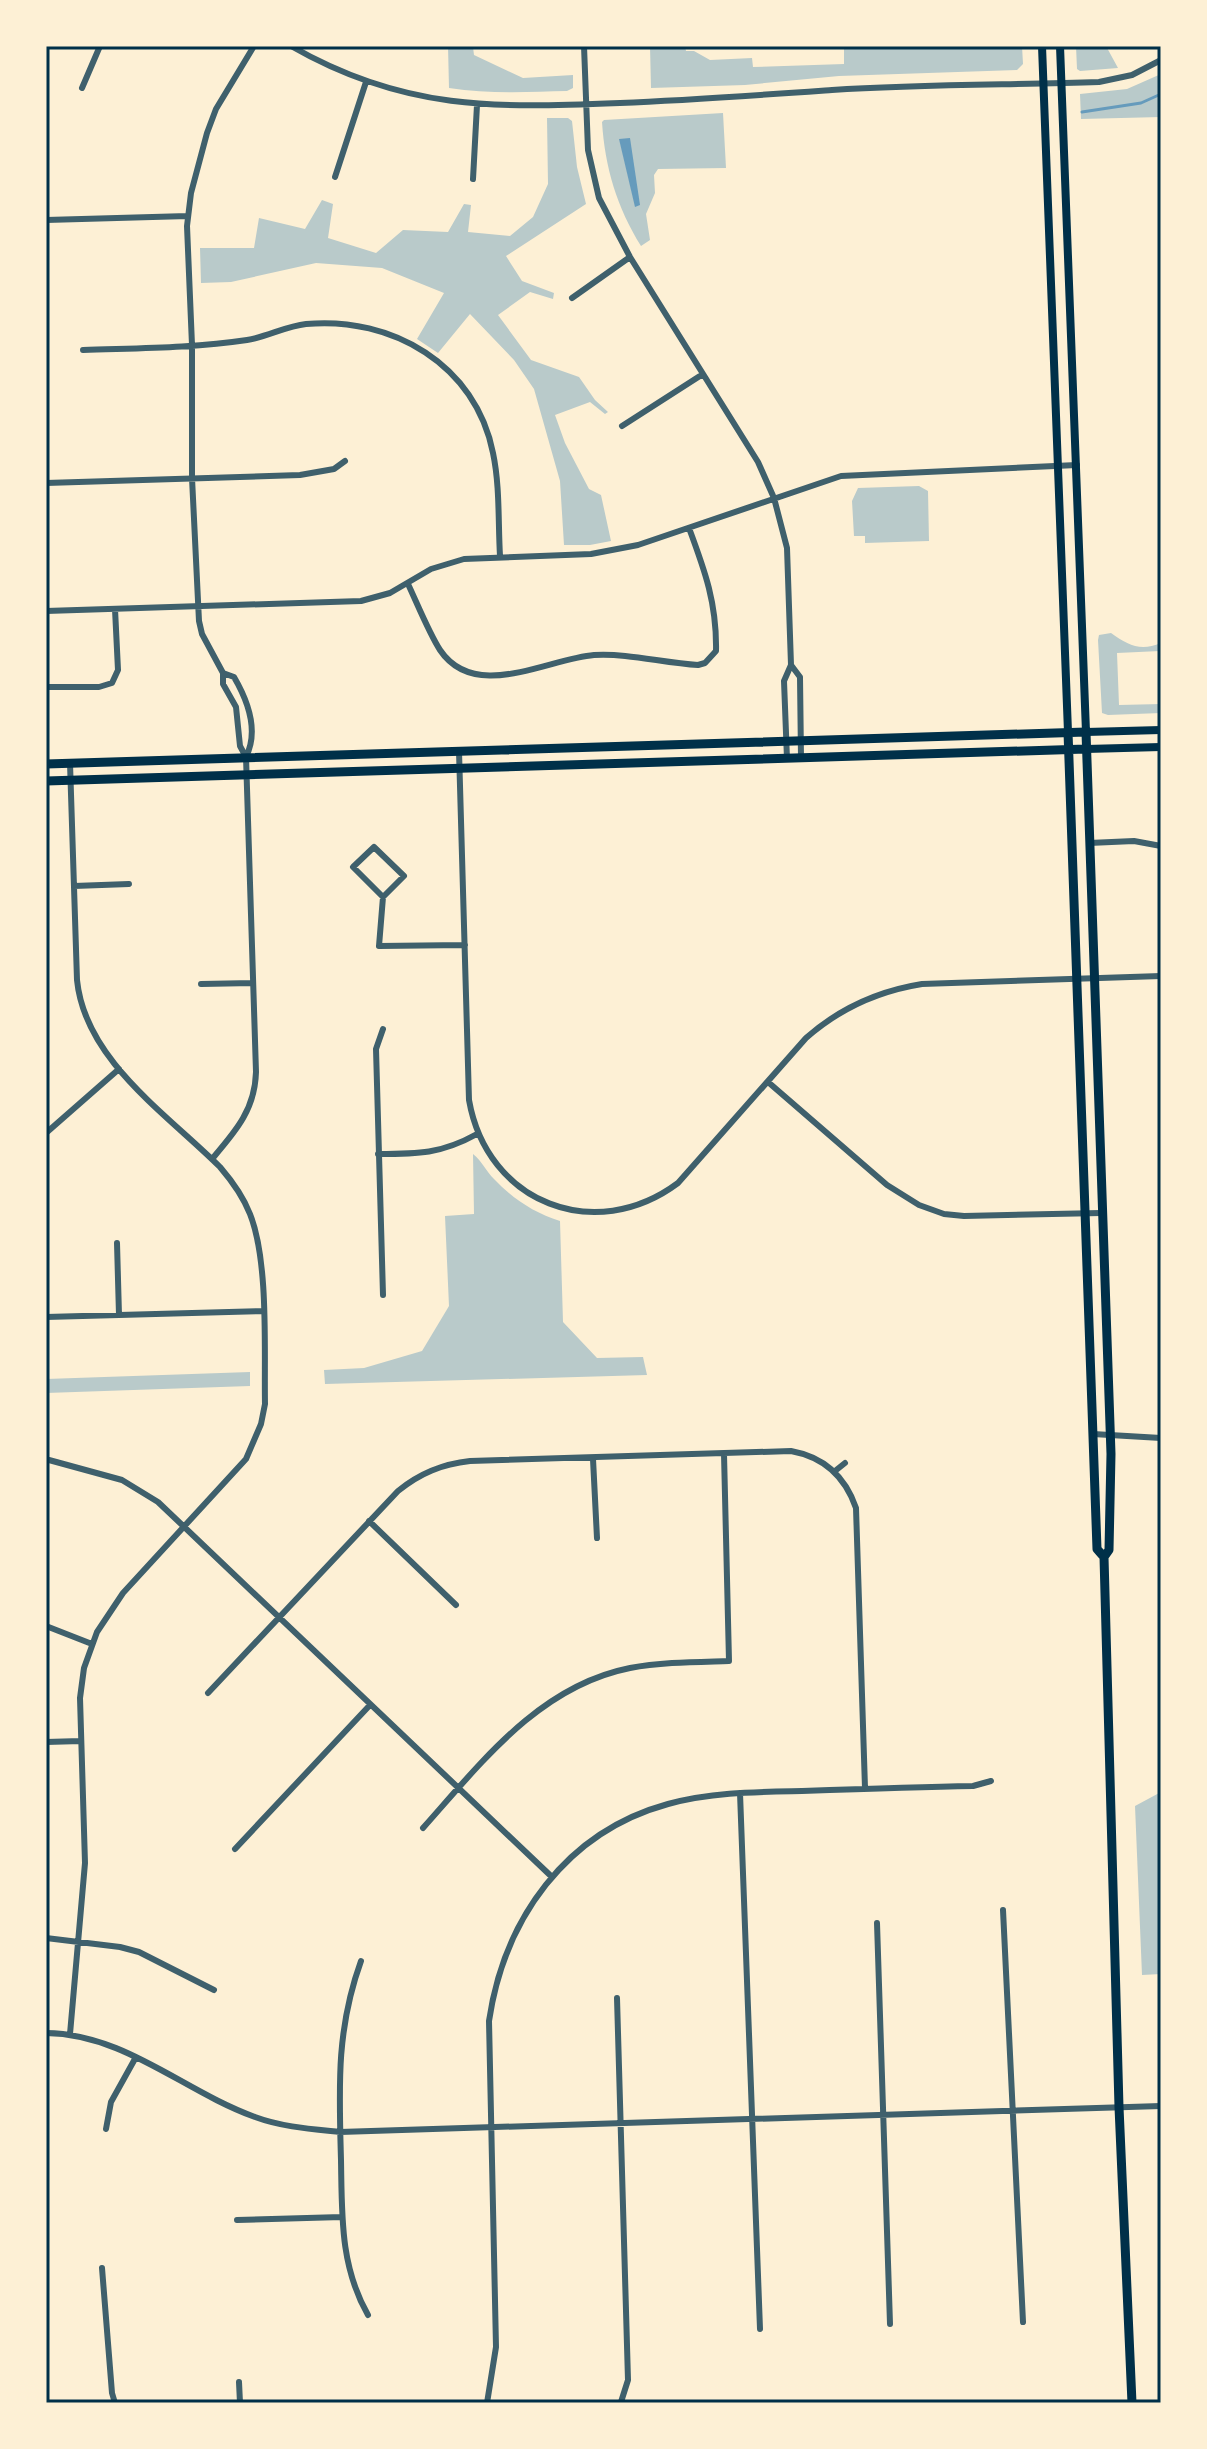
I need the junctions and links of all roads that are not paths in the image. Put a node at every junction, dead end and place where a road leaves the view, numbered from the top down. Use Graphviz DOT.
graph roads {
  1 [pos="100,46"];
  2 [pos="254,46"];
  3 [pos="291,46"];
  4 [pos="584,46"];
  5 [pos="1042,46"];
  6 [pos="1060,46"];
  7 [pos="1161,60"];
  8 [pos="366,82"];
  9 [pos="1061,83"];
  10 [pos="1043,84"];
  11 [pos="82,88"];
  12 [pos="584,104"];
  13 [pos="477,105"];
  14 [pos="335,177"];
  15 [pos="473,179"];
  16 [pos="188,216"];
  17 [pos="46,220"];
  18 [pos="630,257"];
  19 [pos="572,298"];
  20 [pos="192,345"];
  21 [pos="83,350"];
  22 [pos="703,374"];
  23 [pos="622,426"];
  24 [pos="345,461"];
  25 [pos="1077,465"];
  26 [pos="1059,467"];
  27 [pos="192,478"];
  28 [pos="46,483"];
  29 [pos="774,498"];
  30 [pos="689,528"];
  31 [pos="500,556"];
  32 [pos="408,584"];
  33 [pos="198,606"];
  34 [pos="115,609"];
  35 [pos="46,611"];
  36 [pos="791,665"];
  37 [pos="223,673"];
  38 [pos="46,687"];
  39 [pos="1161,730"];
  40 [pos="1068,732"];
  41 [pos="1086,732"];
  42 [pos="786,741"];
  43 [pos="801,741"];
  44 [pos="1161,747"];
  45 [pos="1086,749"];
  46 [pos="1069,750"];
  47 [pos="459,751"];
  48 [pos="246,757"];
  49 [pos="801,758"];
  50 [pos="787,759"];
  51 [pos="70,763"];
  52 [pos="46,764"];
  53 [pos="459,769"];
  54 [pos="247,775"];
  55 [pos="71,780"];
  56 [pos="46,781"];
  57 [pos="1089,843"];
  58 [pos="1161,846"];
  59 [pos="129,884"];
  60 [pos="74,886"];
  61 [pos="383,897"];
  62 [pos="465,945"];
  63 [pos="1161,976"];
  64 [pos="1078,978"];
  65 [pos="1093,978"];
  66 [pos="253,983"];
  67 [pos="201,984"];
  68 [pos="383,1029"];
  69 [pos="119,1069"];
  70 [pos="768,1082"];
  71 [pos="46,1133"];
  72 [pos="477,1134"];
  73 [pos="378,1154"];
  74 [pos="212,1159"];
  75 [pos="1086,1213"];
  76 [pos="1101,1213"];
  77 [pos="117,1243"];
  78 [pos="383,1295"];
  79 [pos="263,1311"];
  80 [pos="119,1315"];
  81 [pos="46,1317"];
  82 [pos="1093,1434"];
  83 [pos="1110,1434"];
  84 [pos="1161,1438"];
  85 [pos="724,1454"];
  86 [pos="593,1459"];
  87 [pos="49,1460"];
  88 [pos="845,1463"];
  89 [pos="835,1471"];
  90 [pos="369,1521"];
  91 [pos="184,1527"];
  92 [pos="597,1538"];
  93 [pos="1104,1557"];
  94 [pos="456,1605"];
  95 [pos="278,1616"];
  96 [pos="46,1626"];
  97 [pos="92,1644"];
  98 [pos="208,1693"];
  99 [pos="370,1705"];
  100 [pos="81,1741"];
  101 [pos="46,1742"];
  102 [pos="991,1781"];
  103 [pos="459,1787"];
  104 [pos="865,1788"];
  105 [pos="740,1793"];
  106 [pos="423,1828"];
  107 [pos="235,1849"];
  108 [pos="552,1877"];
  109 [pos="1003,1910"];
  110 [pos="877,1923"];
  111 [pos="46,1938"];
  112 [pos="78,1941"];
  113 [pos="361,1961"];
  114 [pos="214,1990"];
  115 [pos="617,1998"];
  116 [pos="46,2033"];
  117 [pos="70,2034"];
  118 [pos="136,2057"];
  119 [pos="1161,2106"];
  120 [pos="1119,2107"];
  121 [pos="1014,2110"];
  122 [pos="883,2115"];
  123 [pos="753,2119"];
  124 [pos="620,2123"];
  125 [pos="490,2127"];
  126 [pos="106,2129"];
  127 [pos="340,2132"];
  128 [pos="342,2217"];
  129 [pos="237,2220"];
  130 [pos="102,2268"];
  131 [pos="368,2315"];
  132 [pos="1023,2322"];
  133 [pos="890,2324"];
  134 [pos="760,2329"];
  135 [pos="239,2382"];
  136 [pos="621,2402"];
  137 [pos="115,2403"];
  138 [pos="240,2403"];
  139 [pos="487,2403"];
  140 [pos="1132,2403"];
  1 -- 11 [label="street"];
  2 -- 16 [label="street"];
  3 -- 8 [label="street"];
  4 -- 12 [label="street"];
  5 -- 10 [label="main road"];
  6 -- 9 [label="main road"];
  7 -- 9 [label="street"];
  8 -- 13 [label="street"];
  8 -- 14 [label="street"];
  9 -- 10 [label="street"];
  9 -- 25 [label="main road"];
  10 -- 12 [label="street"];
  10 -- 26 [label="main road"];
  12 -- 13 [label="street"];
  12 -- 18 [label="street"];
  13 -- 15 [label="street"];
  16 -- 17 [label="street"];
  16 -- 20 [label="street"];
  18 -- 19 [label="street"];
  18 -- 22 [label="street"];
  20 -- 21 [label="street"];
  20 -- 27 [label="street"];
  20 -- 31 [label="street"];
  22 -- 23 [label="street"];
  22 -- 29 [label="street"];
  24 -- 27 [label="street"];
  25 -- 26 [label="street"];
  25 -- 41 [label="main road"];
  26 -- 29 [label="street"];
  26 -- 40 [label="main road"];
  27 -- 28 [label="street"];
  27 -- 33 [label="street"];
  29 -- 30 [label="street"];
  29 -- 36 [label="street"];
  30 -- 31 [label="street"];
  30 -- 32 [label="street"];
  31 -- 32 [label="street"];
  32 -- 33 [label="street"];
  33 -- 34 [label="street"];
  33 -- 37 [label="street"];
  34 -- 35 [label="street"];
  34 -- 38 [label="street"];
  36 -- 42 [label="street"];
  36 -- 43 [label="street"];
  37 -- 48 [label="street"];
  37 -- 48 [label="street"];
  39 -- 41 [label="main road"];
  40 -- 41 [label="main road"];
  40 -- 43 [label="main road"];
  40 -- 46 [label="main road"];
  41 -- 45 [label="main road"];
  42 -- 43 [label="main road"];
  42 -- 47 [label="main road"];
  42 -- 50 [label="street"];
  43 -- 49 [label="street"];
  44 -- 45 [label="main road"];
  45 -- 46 [label="main road"];
  45 -- 57 [label="main road"];
  46 -- 49 [label="main road"];
  46 -- 64 [label="main road"];
  47 -- 48 [label="main road"];
  47 -- 53 [label="street"];
  48 -- 51 [label="main road"];
  48 -- 54 [label="street"];
  49 -- 50 [label="main road"];
  50 -- 53 [label="main road"];
  51 -- 52 [label="main road"];
  51 -- 55 [label="street"];
  53 -- 54 [label="main road"];
  53 -- 62 [label="street"];
  54 -- 55 [label="main road"];
  54 -- 66 [label="street"];
  55 -- 56 [label="main road"];
  55 -- 60 [label="street"];
  57 -- 58 [label="street"];
  57 -- 65 [label="main road"];
  59 -- 60 [label="street"];
  60 -- 69 [label="street"];
  61 -- 61 [label="street"];
  61 -- 62 [label="street"];
  62 -- 72 [label="street"];
  63 -- 65 [label="street"];
  64 -- 65 [label="street"];
  64 -- 70 [label="street"];
  64 -- 75 [label="main road"];
  65 -- 76 [label="main road"];
  66 -- 67 [label="street"];
  66 -- 74 [label="street"];
  68 -- 73 [label="street"];
  69 -- 71 [label="street"];
  69 -- 74 [label="street"];
  70 -- 72 [label="street"];
  70 -- 75 [label="street"];
  72 -- 73 [label="street"];
  73 -- 78 [label="street"];
  74 -- 79 [label="street"];
  75 -- 76 [label="street"];
  75 -- 82 [label="main road"];
  76 -- 83 [label="main road"];
  77 -- 80 [label="street"];
  79 -- 80 [label="street"];
  79 -- 91 [label="street"];
  80 -- 81 [label="street"];
  82 -- 83 [label="street"];
  82 -- 93 [label="main road"];
  83 -- 84 [label="street"];
  83 -- 93 [label="main road"];
  85 -- 86 [label="street"];
  85 -- 89 [label="street"];
  85 -- 103 [label="street"];
  86 -- 90 [label="street"];
  86 -- 92 [label="street"];
  87 -- 91 [label="street"];
  88 -- 89 [label="street"];
  89 -- 104 [label="street"];
  90 -- 94 [label="street"];
  90 -- 95 [label="street"];
  91 -- 95 [label="street"];
  91 -- 97 [label="street"];
  93 -- 120 [label="main road"];
  95 -- 98 [label="street"];
  95 -- 99 [label="street"];
  96 -- 97 [label="street"];
  97 -- 100 [label="street"];
  99 -- 103 [label="street"];
  99 -- 107 [label="street"];
  100 -- 101 [label="street"];
  100 -- 112 [label="street"];
  102 -- 104 [label="street"];
  103 -- 106 [label="street"];
  103 -- 108 [label="street"];
  104 -- 105 [label="street"];
  105 -- 108 [label="street"];
  105 -- 123 [label="street"];
  108 -- 125 [label="street"];
  109 -- 121 [label="street"];
  110 -- 122 [label="street"];
  111 -- 112 [label="street"];
  112 -- 114 [label="street"];
  112 -- 117 [label="street"];
  113 -- 127 [label="street"];
  115 -- 124 [label="street"];
  116 -- 117 [label="street"];
  117 -- 118 [label="street"];
  118 -- 126 [label="street"];
  118 -- 127 [label="street"];
  119 -- 120 [label="street"];
  120 -- 121 [label="street"];
  120 -- 140 [label="main road"];
  121 -- 122 [label="street"];
  121 -- 132 [label="street"];
  122 -- 123 [label="street"];
  122 -- 133 [label="street"];
  123 -- 124 [label="street"];
  123 -- 134 [label="street"];
  124 -- 125 [label="street"];
  124 -- 136 [label="street"];
  125 -- 127 [label="street"];
  125 -- 139 [label="street"];
  127 -- 128 [label="street"];
  128 -- 129 [label="street"];
  128 -- 131 [label="street"];
  130 -- 137 [label="street"];
  135 -- 138 [label="street"];
}
